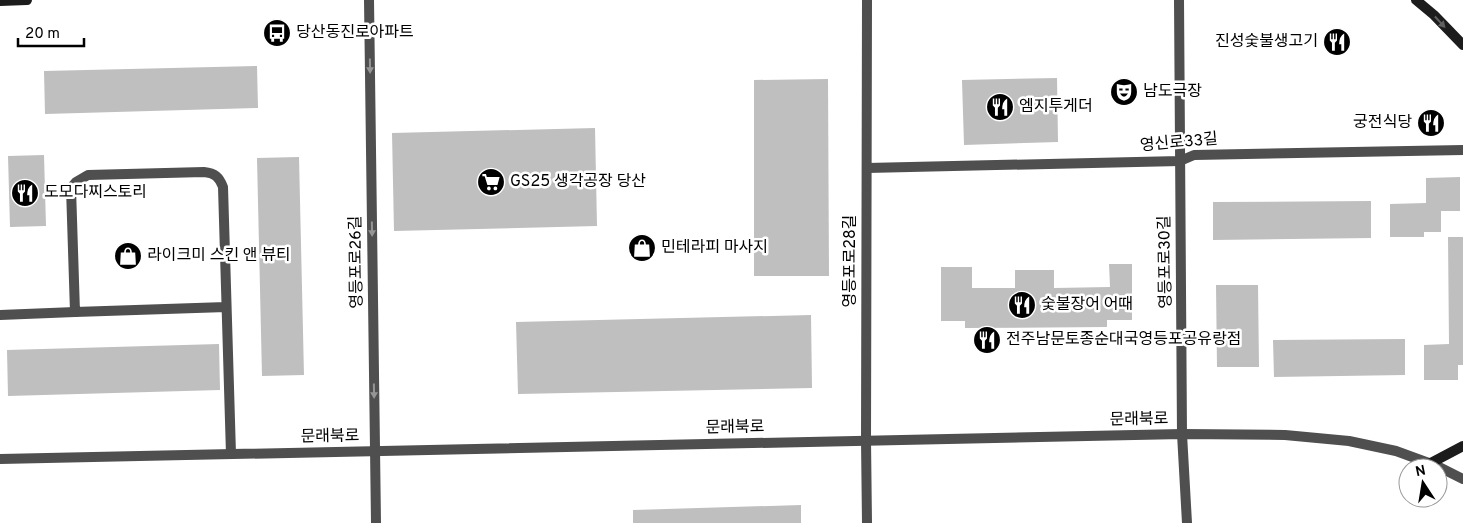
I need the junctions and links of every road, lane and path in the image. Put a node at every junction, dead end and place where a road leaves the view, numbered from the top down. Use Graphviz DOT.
graph roads {
  1 [pos="0,0"];
  2 [pos="27,0"];
  3 [pos="369,0"];
  4 [pos="867,0"];
  5 [pos="1179,0"];
  6 [pos="1416,0"];
  7 [pos="1463,45"];
  8 [pos="1463,150"];
  9 [pos="1180,161"];
  10 [pos="867,168"];
  11 [pos="226,307"];
  12 [pos="75,312"];
  13 [pos="0,316"];
  14 [pos="1182,434"];
  15 [pos="866,440"];
  16 [pos="1463,446"];
  17 [pos="375,451"];
  18 [pos="231,454"];
  19 [pos="1414,458"];
  20 [pos="1440,458"];
  21 [pos="0,459"];
  22 [pos="1448,472"];
  23 [pos="1463,479"];
  24 [pos="376,523"];
  25 [pos="868,523"];
  26 [pos="1187,523"];
  1 -- 2 [label="main road"];
  3 -- 17 [label="street, 영등포로26길, one-way"];
  4 -- 10 [label="street, 영등포로28길"];
  5 -- 9 [label="street, 영등포로30길"];
  6 -- 7 [label="main road, one-way"];
  8 -- 9 [label="street, 영신로33길"];
  9 -- 10 [label="street, 영신로33길"];
  9 -- 14 [label="street, 영등포로30길"];
  10 -- 15 [label="street, 영등포로28길"];
  11 -- 12 [label="street"];
  11 -- 12 [label="street"];
  11 -- 18 [label="street"];
  12 -- 13 [label="street"];
  14 -- 15 [label="street, 문래북로"];
  14 -- 19 [label="street, 문래북로"];
  14 -- 26 [label="street, 영등포로30길"];
  15 -- 17 [label="street, 문래북로"];
  15 -- 25 [label="street, 영등포로28길"];
  16 -- 20 [label="main road"];
  17 -- 18 [label="street, 문래북로"];
  17 -- 24 [label="street, 영등포로26길"];
  18 -- 21 [label="street, 문래북로"];
  22 -- 23 [label="street, 문래북로"];
}
